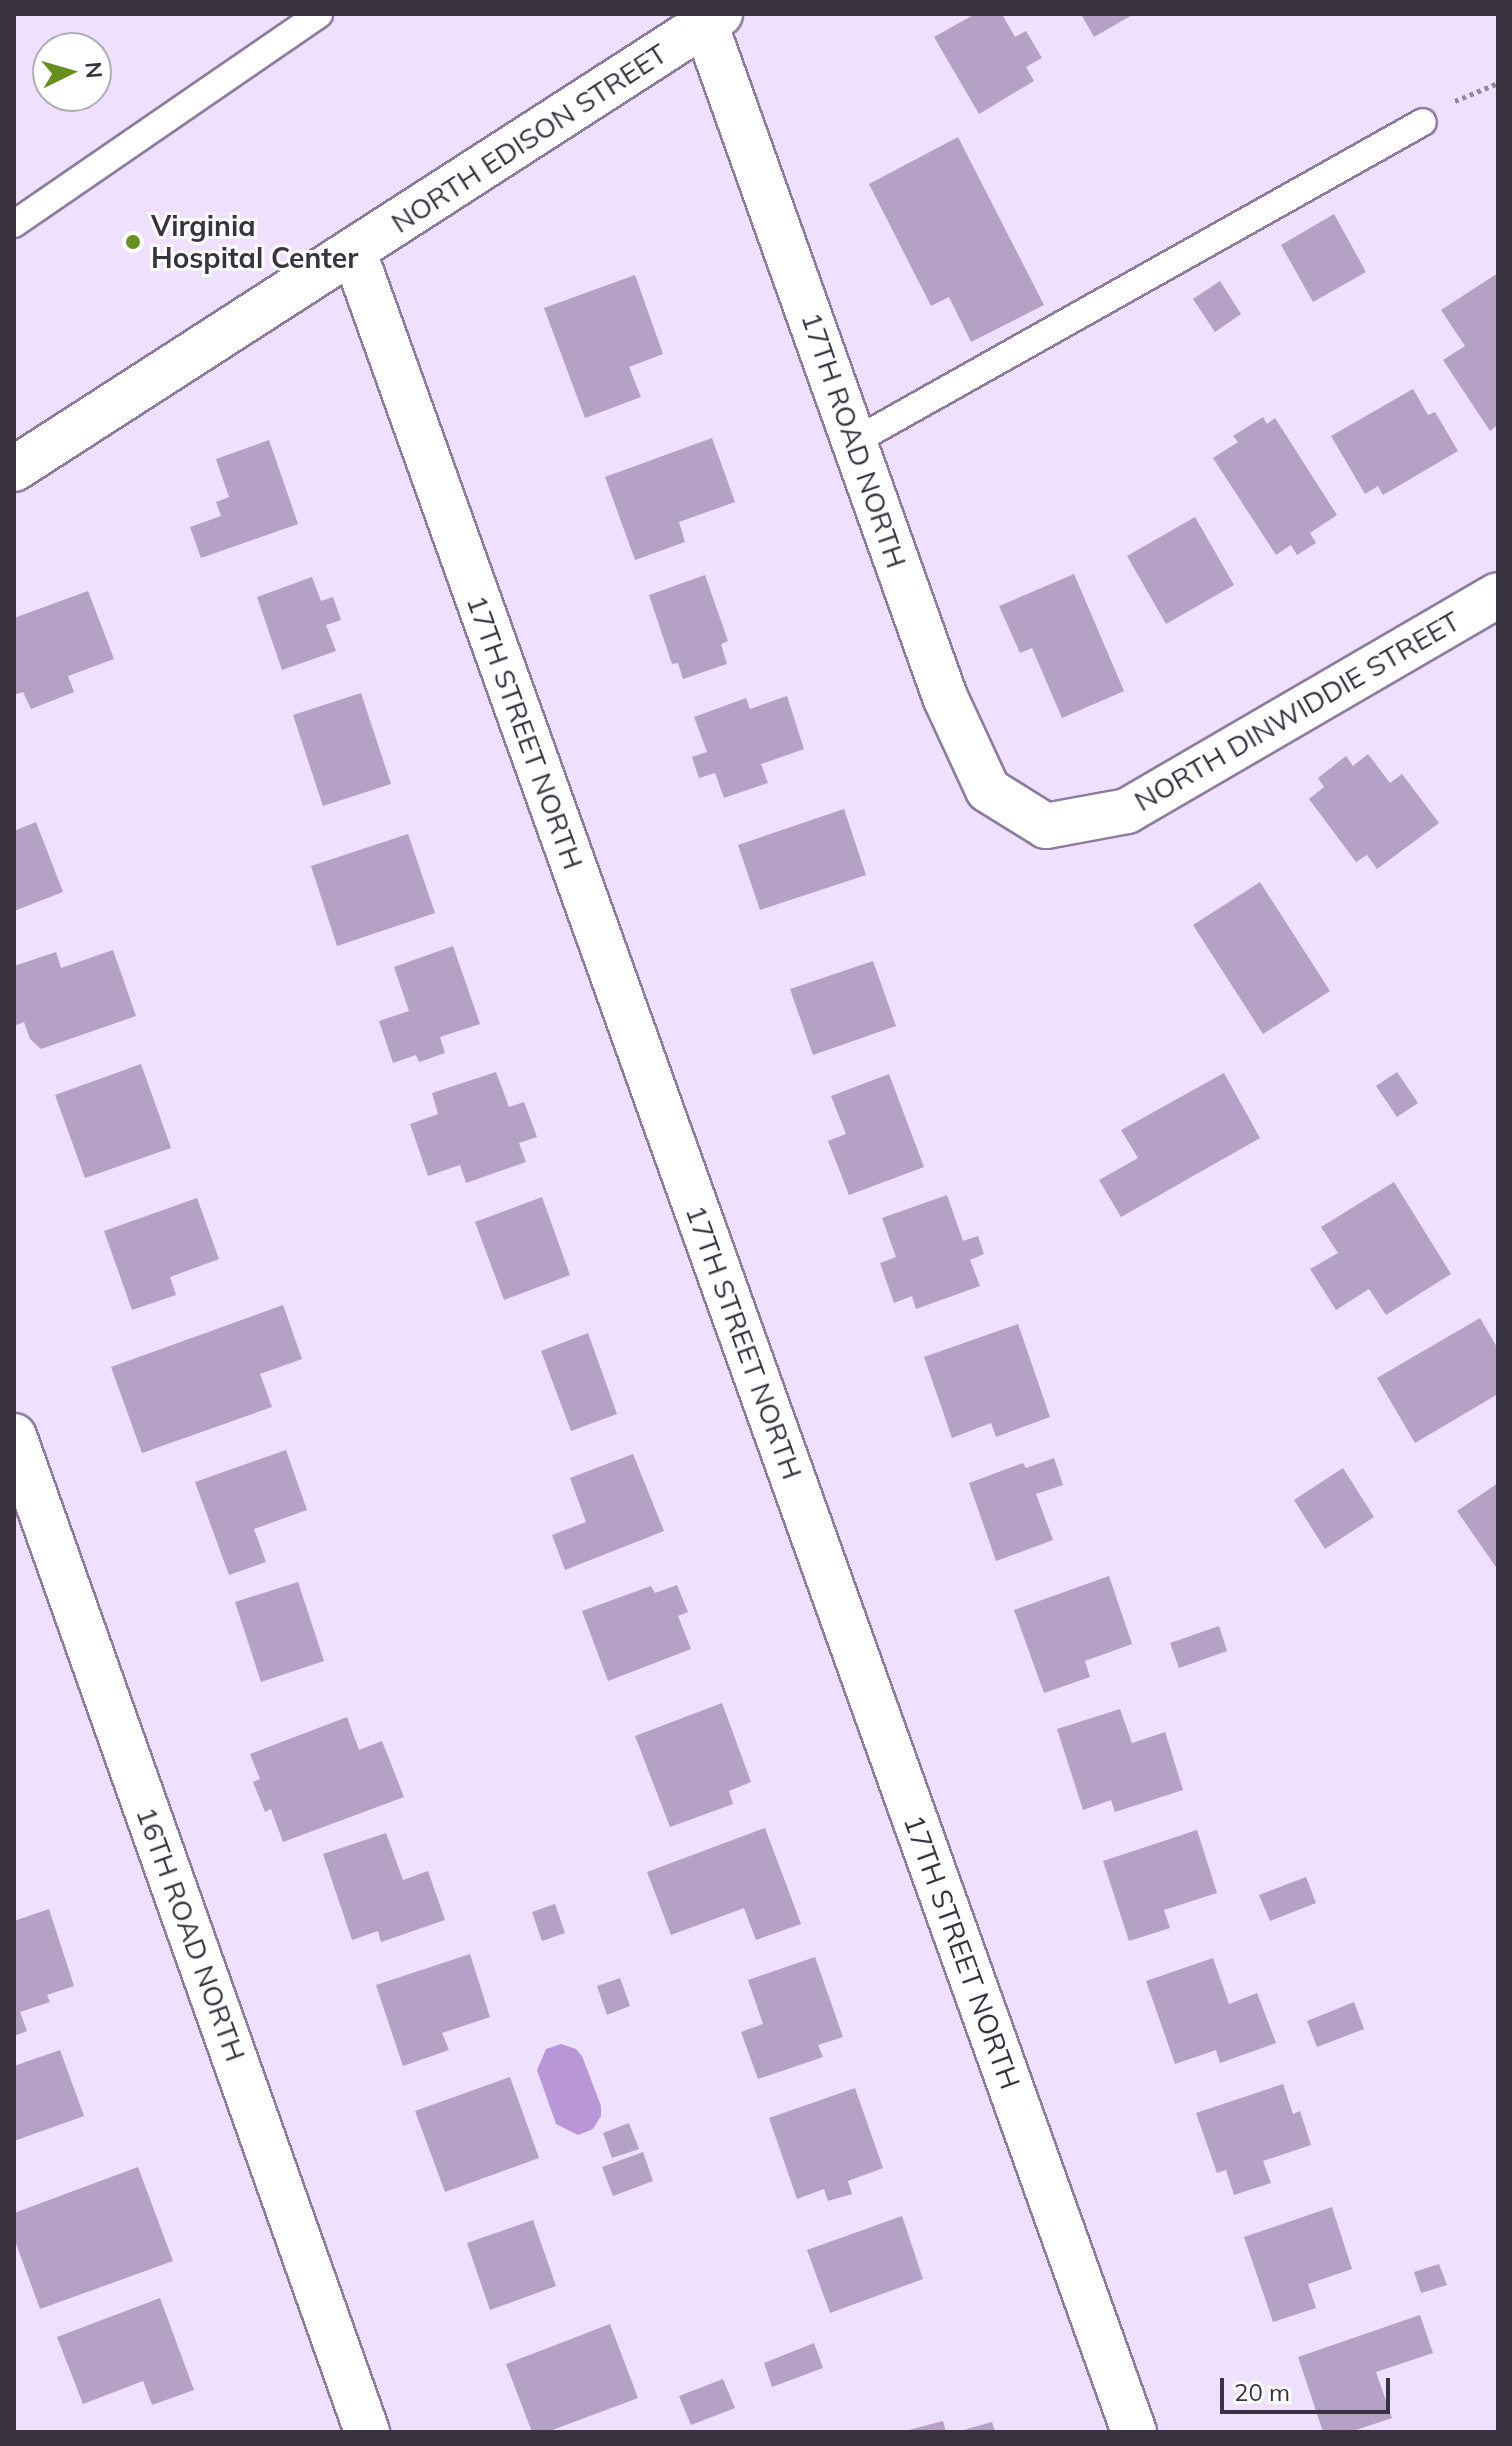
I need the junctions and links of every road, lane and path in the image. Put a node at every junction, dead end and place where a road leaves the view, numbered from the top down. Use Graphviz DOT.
graph roads {
  1 [pos="319,14"];
  2 [pos="709,17"];
  3 [pos="1423,122"];
  4 [pos="14,224"];
  5 [pos="354,252"];
  6 [pos="855,441"];
  7 [pos="14,469"];
  8 [pos="1498,595"];
  9 [pos="1046,826"];
  10 [pos="14,1436"];
  11 [pos="367,2432"];
  12 [pos="1134,2432"];
  1 -- 4 [label="lane"];
  2 -- 5 [label="street, NORTH EDISON STREET"];
  2 -- 6 [label="street, 17TH ROAD NORTH"];
  3 -- 6 [label="lane"];
  5 -- 7 [label="street, NORTH EDISON STREET"];
  5 -- 12 [label="street, 17TH STREET NORTH"];
  6 -- 9 [label="street, 17TH ROAD NORTH"];
  8 -- 9 [label="street, NORTH DINWIDDIE STREET"];
  10 -- 11 [label="street, 16TH ROAD NORTH"];
}
